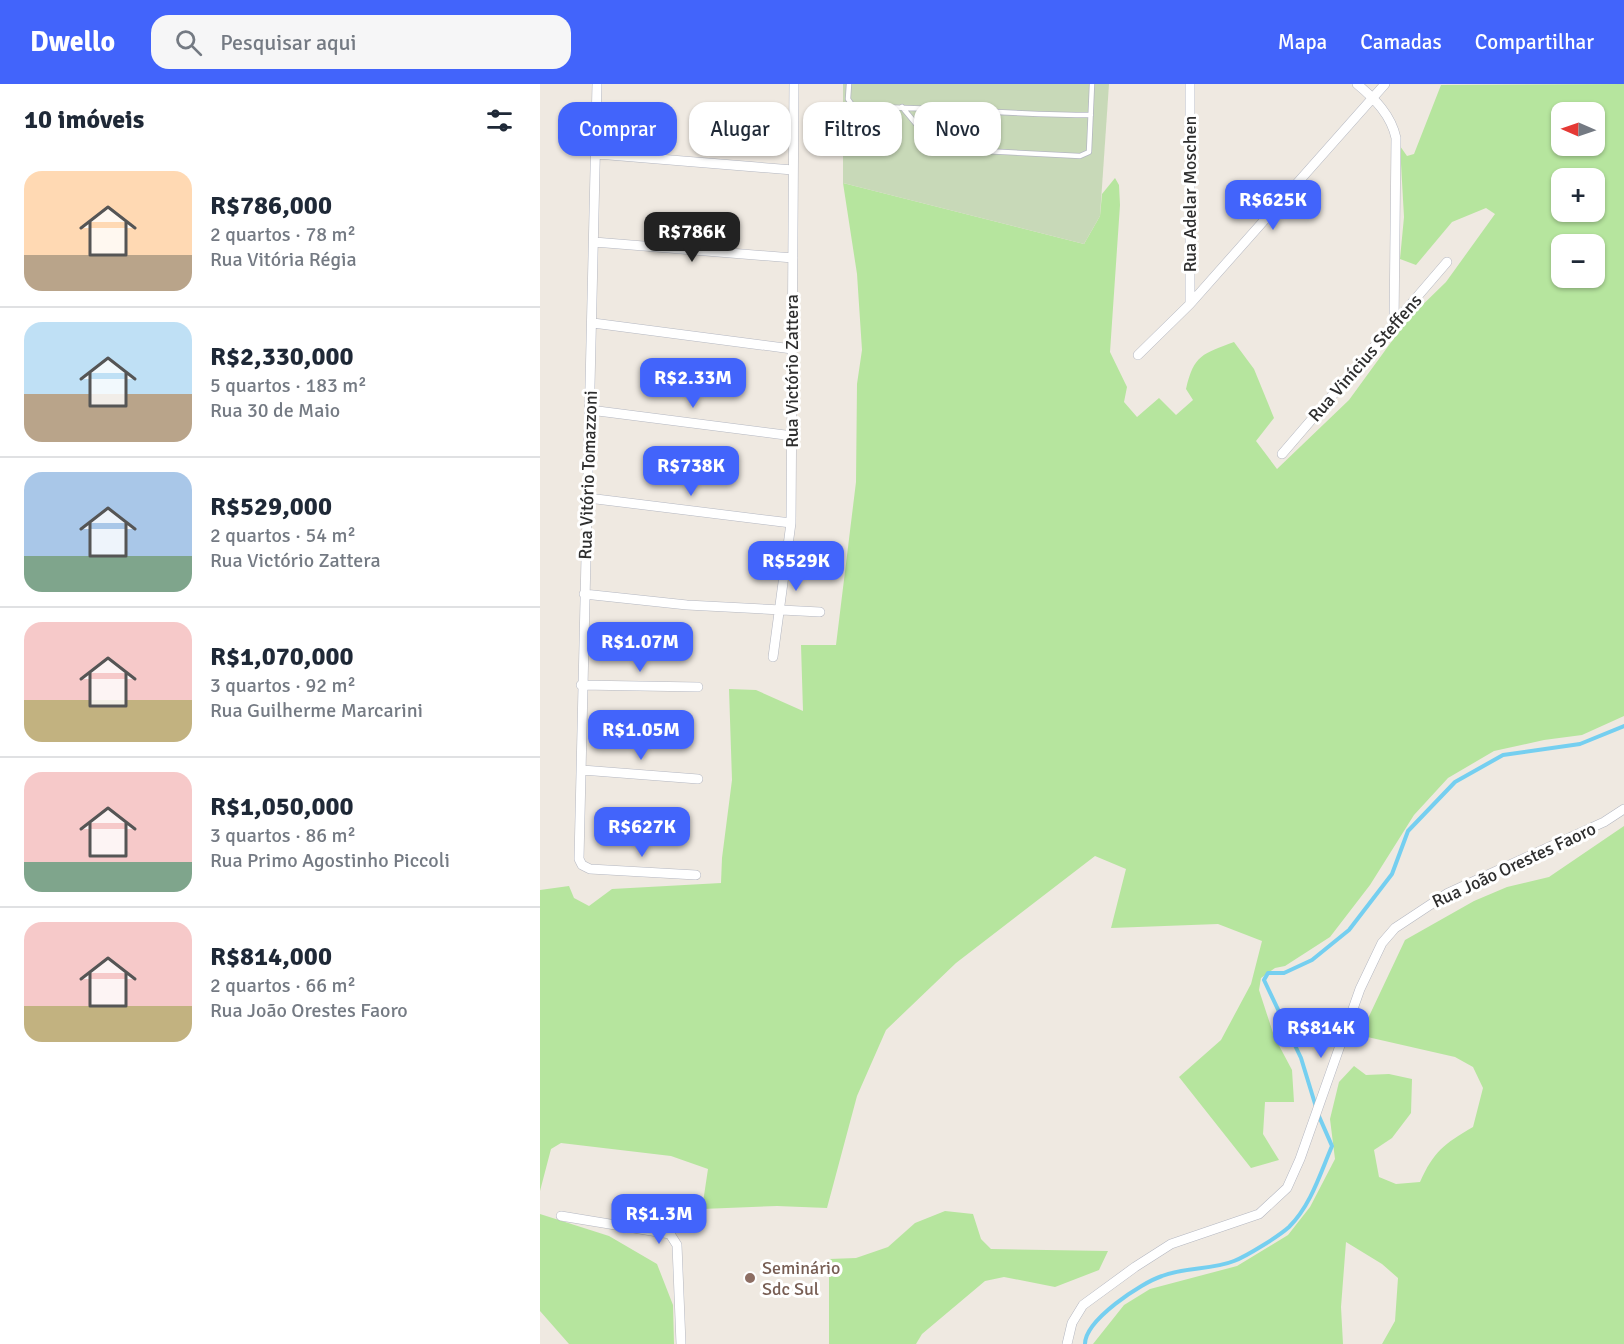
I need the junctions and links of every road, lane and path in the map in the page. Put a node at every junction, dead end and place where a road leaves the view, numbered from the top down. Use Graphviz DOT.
graph roads {
  1 [pos="597,84"];
  2 [pos="794,84"];
  3 [pos="849,84"];
  4 [pos="1092,84"];
  5 [pos="1190,84"];
  6 [pos="1357,84"];
  7 [pos="1384,84"];
  8 [pos="1373,98"];
  9 [pos="597,102"];
  10 [pos="850,102"];
  11 [pos="902,107"];
  12 [pos="1091,115"];
  13 [pos="597,156"];
  14 [pos="622,156"];
  15 [pos="793,170"];
  16 [pos="594,242"];
  17 [pos="793,258"];
  18 [pos="1447,262"];
  19 [pos="1190,304"];
  20 [pos="592,323"];
  21 [pos="1394,326"];
  22 [pos="792,349"];
  23 [pos="1138,355"];
  24 [pos="590,410"];
  25 [pos="793,435"];
  26 [pos="1282,454"];
  27 [pos="588,498"];
  28 [pos="791,523"];
  29 [pos="584,594"];
  30 [pos="780,612"];
  31 [pos="820,612"];
  32 [pos="773,657"];
  33 [pos="581,685"];
  34 [pos="698,687"];
  35 [pos="582,770"];
  36 [pos="698,779"];
  37 [pos="1624,809"];
  38 [pos="696,875"];
  39 [pos="561,1216"];
  40 [pos="681,1344"];
  41 [pos="1067,1344"];
  1 -- 9 [label="street, Rua Vitório Tomazzoni"];
  2 -- 15 [label="street, Rua Victório Zattera"];
  3 -- 10 [label="lane"];
  4 -- 12 [label="lane"];
  5 -- 19 [label="street, Rua Adelar Moschen"];
  6 -- 8 [label="street"];
  7 -- 8 [label="street"];
  8 -- 19 [label="street"];
  8 -- 21 [label="street"];
  11 -- 12 [label="lane"];
  11 -- 12 [label="lane"];
  13 -- 16 [label="street, Rua Vitório Tomazzoni"];
  14 -- 15 [label="street"];
  15 -- 17 [label="street, Rua Victório Zattera"];
  16 -- 17 [label="street"];
  16 -- 20 [label="street, Rua Vitório Tomazzoni"];
  17 -- 22 [label="street, Rua Victório Zattera"];
  18 -- 21 [label="street, Rua Vinícius Steffens"];
  19 -- 23 [label="street"];
  20 -- 22 [label="street"];
  20 -- 24 [label="street, Rua Vitório Tomazzoni"];
  21 -- 26 [label="street, Rua Vinícius Steffens"];
  22 -- 25 [label="street, Rua Victório Zattera"];
  24 -- 25 [label="street"];
  24 -- 27 [label="street, Rua Vitório Tomazzoni"];
  25 -- 28 [label="street, Rua Victório Zattera"];
  27 -- 28 [label="street"];
  27 -- 29 [label="street, Rua Vitório Tomazzoni"];
  28 -- 30 [label="street, Rua Victório Zattera"];
  29 -- 30 [label="street"];
  29 -- 33 [label="street, Rua Vitório Tomazzoni"];
  30 -- 31 [label="street"];
  30 -- 32 [label="street, Rua Victório Zattera"];
  33 -- 34 [label="street"];
  33 -- 35 [label="street, Rua Vitório Tomazzoni"];
  35 -- 36 [label="street"];
  35 -- 38 [label="street, Rua Vitório Tomazzoni"];
  37 -- 41 [label="street, Rua João Orestes Faoro"];
  39 -- 40 [label="street"];
}
